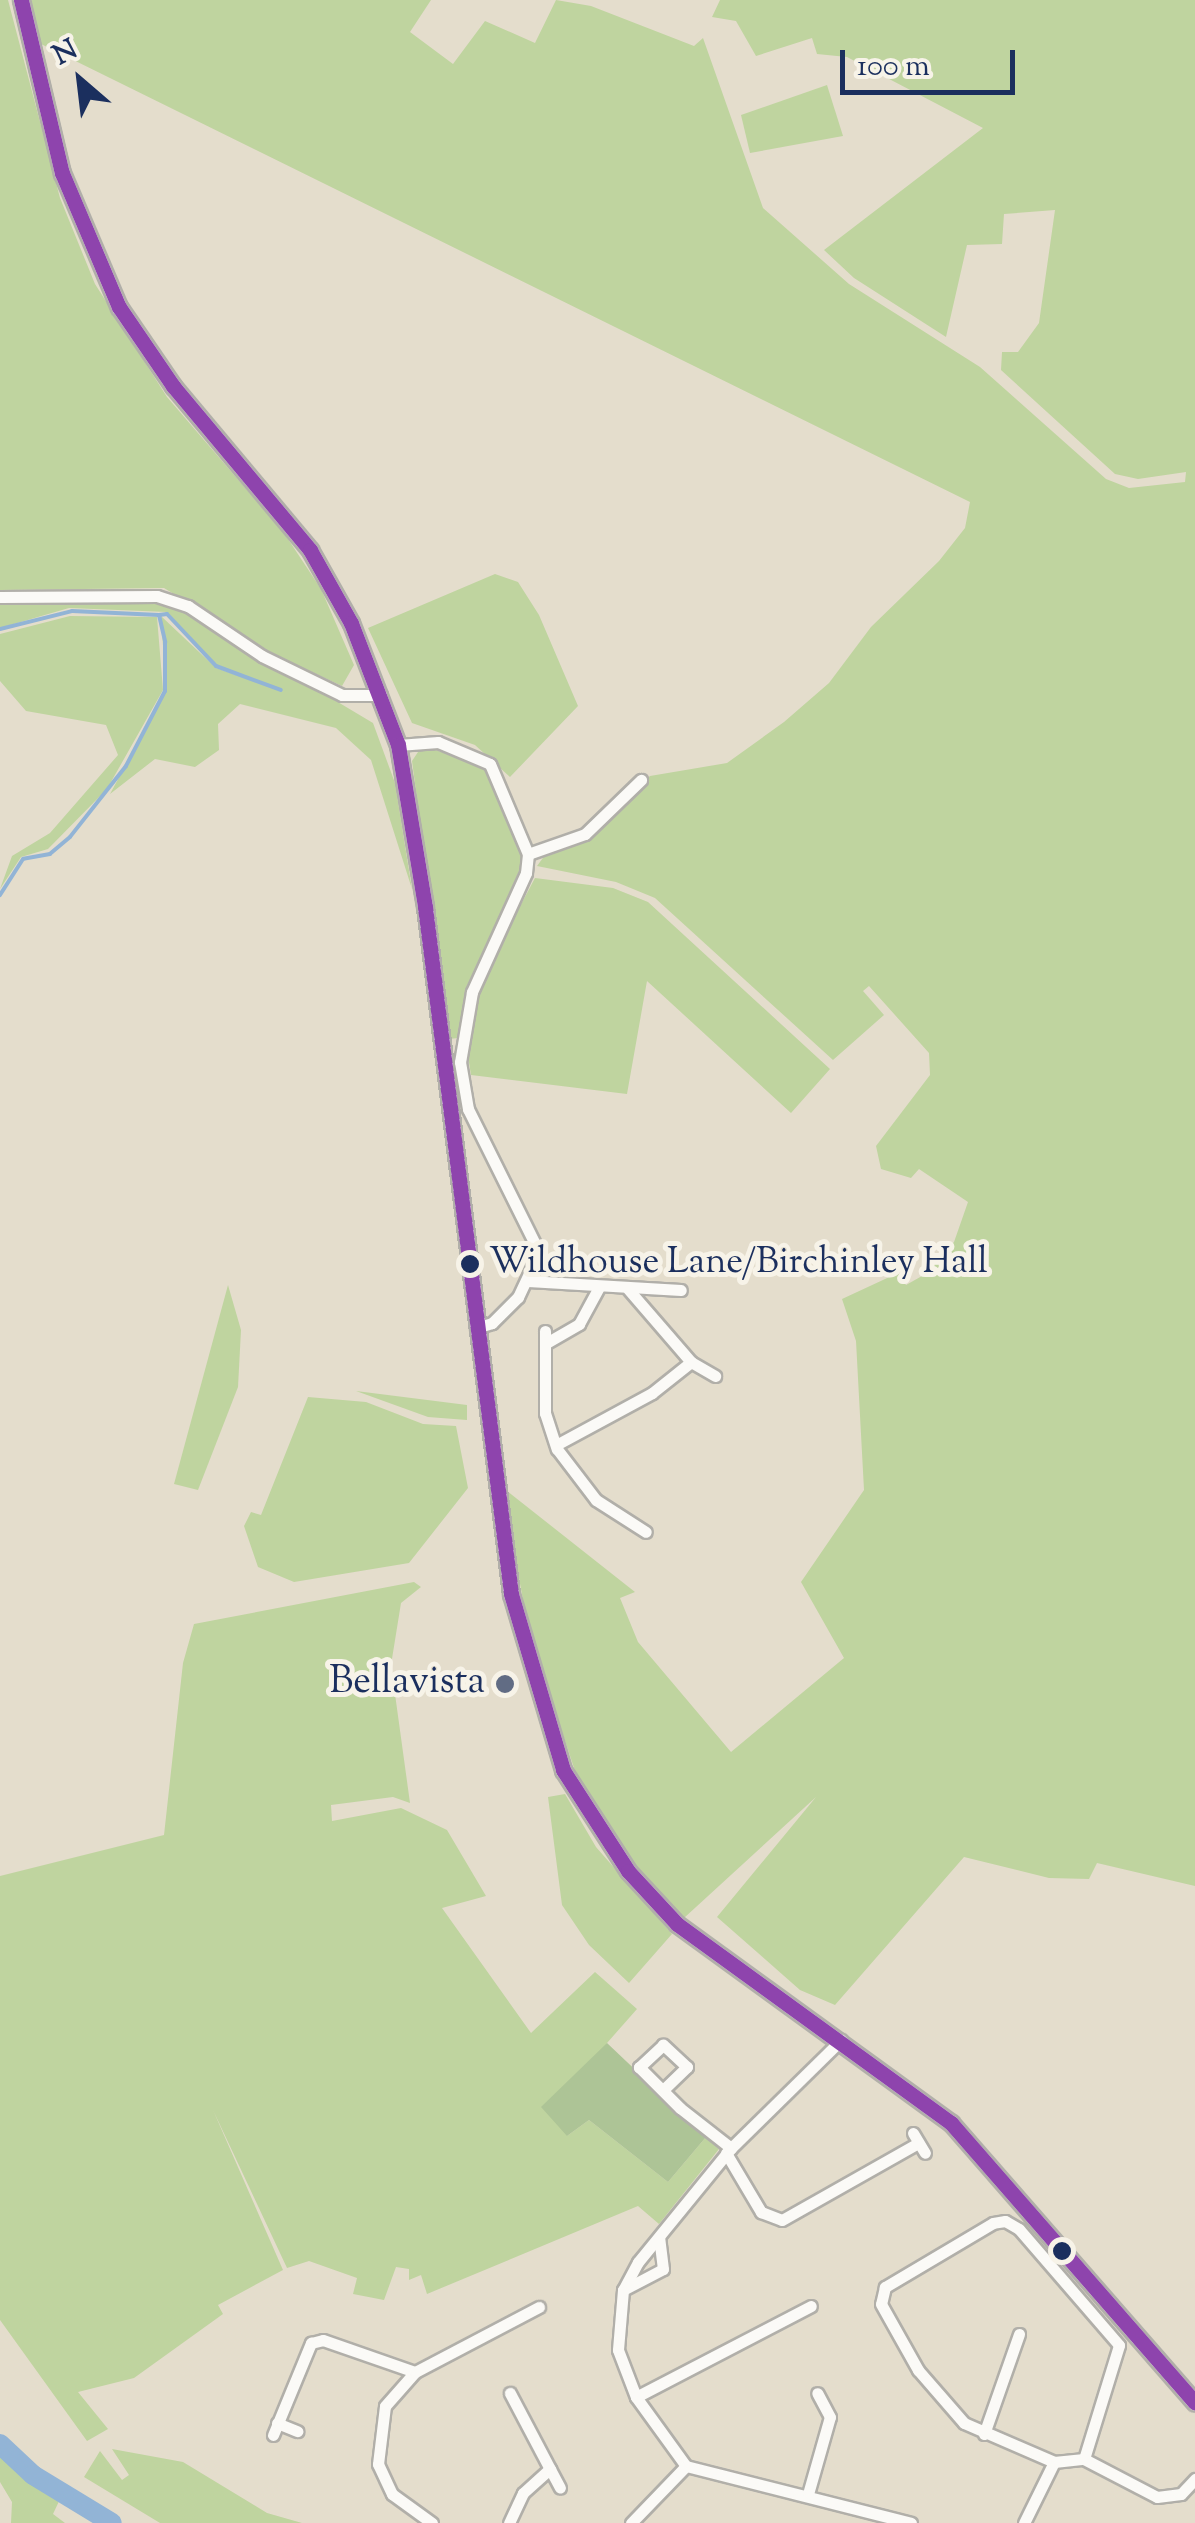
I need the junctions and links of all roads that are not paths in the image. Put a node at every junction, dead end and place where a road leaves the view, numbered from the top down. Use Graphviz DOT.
graph roads {
  1 [pos="21,0"];
  2 [pos="0,598"];
  3 [pos="381,694"];
  4 [pos="398,745"];
  5 [pos="641,780"];
  6 [pos="528,854"];
  7 [pos="528,1281"];
  8 [pos="599,1287"];
  9 [pos="628,1289"];
  10 [pos="681,1290"];
  11 [pos="476,1328"];
  12 [pos="691,1362"];
  13 [pos="716,1376"];
  14 [pos="556,1445"];
  15 [pos="646,1532"];
  16 [pos="841,2040"];
  17 [pos="664,2090"];
  18 [pos="919,2143"];
  19 [pos="729,2151"];
  20 [pos="659,2237"];
  21 [pos="623,2290"];
  22 [pos="811,2306"];
  23 [pos="539,2307"];
  24 [pos="1019,2334"];
  25 [pos="415,2372"];
  26 [pos="1174,2374"];
  27 [pos="1195,2385"];
  28 [pos="510,2393"];
  29 [pos="817,2393"];
  30 [pos="636,2398"];
  31 [pos="1195,2403"];
  32 [pos="298,2431"];
  33 [pos="984,2434"];
  34 [pos="1084,2458"];
  35 [pos="1054,2462"];
  36 [pos="686,2466"];
  37 [pos="550,2469"];
  38 [pos="1195,2478"];
  39 [pos="560,2488"];
  40 [pos="808,2494"];
  41 [pos="858,2508"];
  42 [pos="432,2523"];
  43 [pos="509,2523"];
  44 [pos="631,2523"];
  45 [pos="854,2523"];
  46 [pos="910,2523"];
  47 [pos="1024,2523"];
  1 -- 3 [label="main road"];
  2 -- 3 [label="street"];
  3 -- 4 [label="main road"];
  4 -- 6 [label="street"];
  4 -- 11 [label="main road"];
  5 -- 6 [label="street"];
  6 -- 7 [label="street"];
  7 -- 8 [label="street"];
  7 -- 11 [label="street"];
  8 -- 9 [label="street"];
  8 -- 14 [label="street"];
  9 -- 10 [label="street"];
  9 -- 12 [label="street"];
  11 -- 16 [label="main road"];
  12 -- 13 [label="street"];
  12 -- 14 [label="street"];
  14 -- 15 [label="street"];
  16 -- 19 [label="street"];
  16 -- 26 [label="main road"];
  17 -- 19 [label="street"];
  18 -- 19 [label="street"];
  19 -- 20 [label="street"];
  20 -- 21 [label="street"];
  20 -- 21 [label="street"];
  21 -- 30 [label="street"];
  22 -- 30 [label="street"];
  23 -- 25 [label="street"];
  24 -- 33 [label="street"];
  25 -- 32 [label="street"];
  25 -- 42 [label="street"];
  26 -- 27 [label="main road"];
  26 -- 31 [label="main road"];
  28 -- 37 [label="street"];
  29 -- 40 [label="street"];
  30 -- 36 [label="street"];
  33 -- 34 [label="street"];
  33 -- 35 [label="street"];
  34 -- 35 [label="street"];
  34 -- 38 [label="street"];
  35 -- 47 [label="street"];
  36 -- 40 [label="street"];
  36 -- 44 [label="street"];
  37 -- 39 [label="street"];
  37 -- 43 [label="street"];
  40 -- 41 [label="street"];
  41 -- 45 [label="street"];
  41 -- 46 [label="street"];
}
